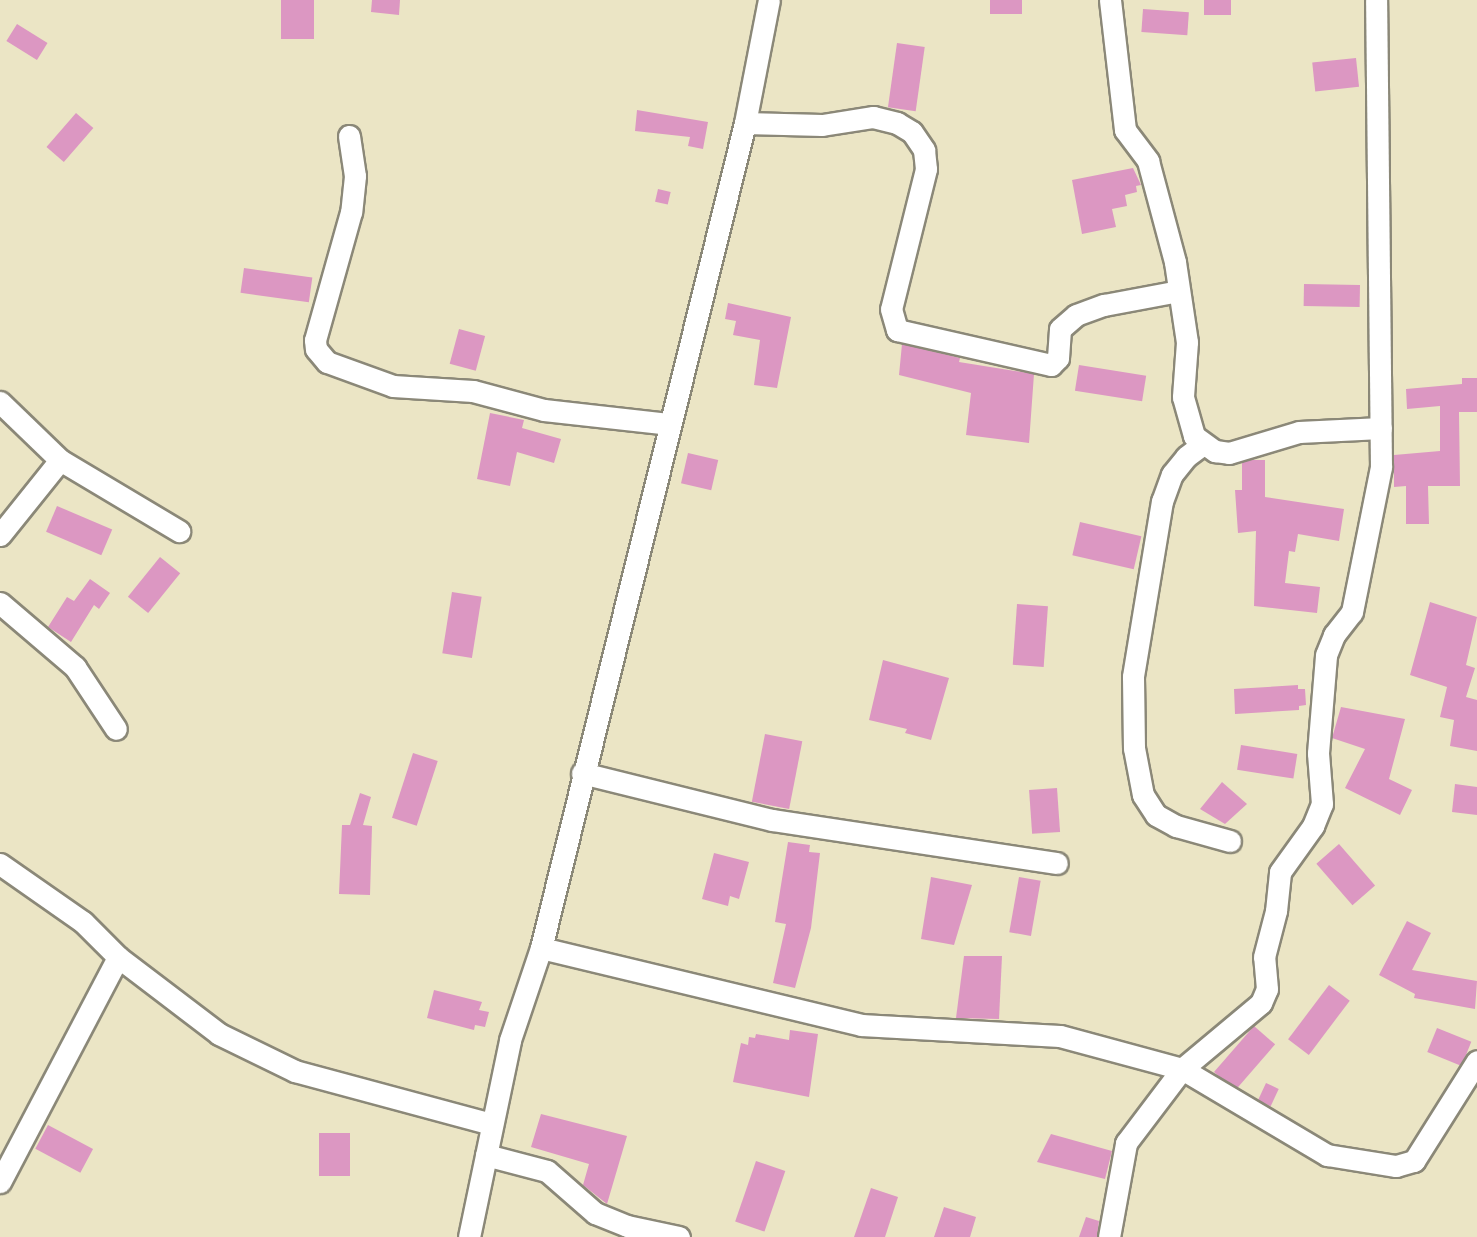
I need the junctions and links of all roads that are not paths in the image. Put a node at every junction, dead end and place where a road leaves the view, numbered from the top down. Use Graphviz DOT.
graph roads {
  1 [pos="769,0"];
  2 [pos="1110,0"];
  3 [pos="1376,0"];
  4 [pos="745,123"];
  5 [pos="349,135"];
  6 [pos="1179,291"];
  7 [pos="0,402"];
  8 [pos="668,424"];
  9 [pos="1381,428"];
  10 [pos="1203,444"];
  11 [pos="60,460"];
  12 [pos="179,531"];
  13 [pos="0,535"];
  14 [pos="0,603"];
  15 [pos="116,729"];
  16 [pos="582,774"];
  17 [pos="1230,841"];
  18 [pos="1057,862"];
  19 [pos="0,864"];
  20 [pos="540,948"];
  21 [pos="118,957"];
  22 [pos="1477,1061"];
  23 [pos="1182,1069"];
  24 [pos="492,1124"];
  25 [pos="486,1155"];
  26 [pos="0,1182"];
  27 [pos="469,1237"];
  28 [pos="679,1237"];
  29 [pos="1109,1237"];
  1 -- 4 [label="street"];
  2 -- 6 [label="street"];
  3 -- 9 [label="street"];
  4 -- 6 [label="street"];
  4 -- 8 [label="street"];
  5 -- 8 [label="street"];
  6 -- 10 [label="street"];
  7 -- 11 [label="street"];
  8 -- 16 [label="street"];
  9 -- 10 [label="street"];
  9 -- 23 [label="street"];
  10 -- 17 [label="street"];
  11 -- 12 [label="street"];
  11 -- 13 [label="street"];
  14 -- 15 [label="street"];
  16 -- 18 [label="street"];
  16 -- 20 [label="street"];
  19 -- 21 [label="street"];
  20 -- 23 [label="street"];
  20 -- 24 [label="street"];
  21 -- 24 [label="street"];
  21 -- 26 [label="street"];
  22 -- 23 [label="street"];
  23 -- 29 [label="street"];
  24 -- 25 [label="street"];
  25 -- 27 [label="street"];
  25 -- 28 [label="street"];
}
